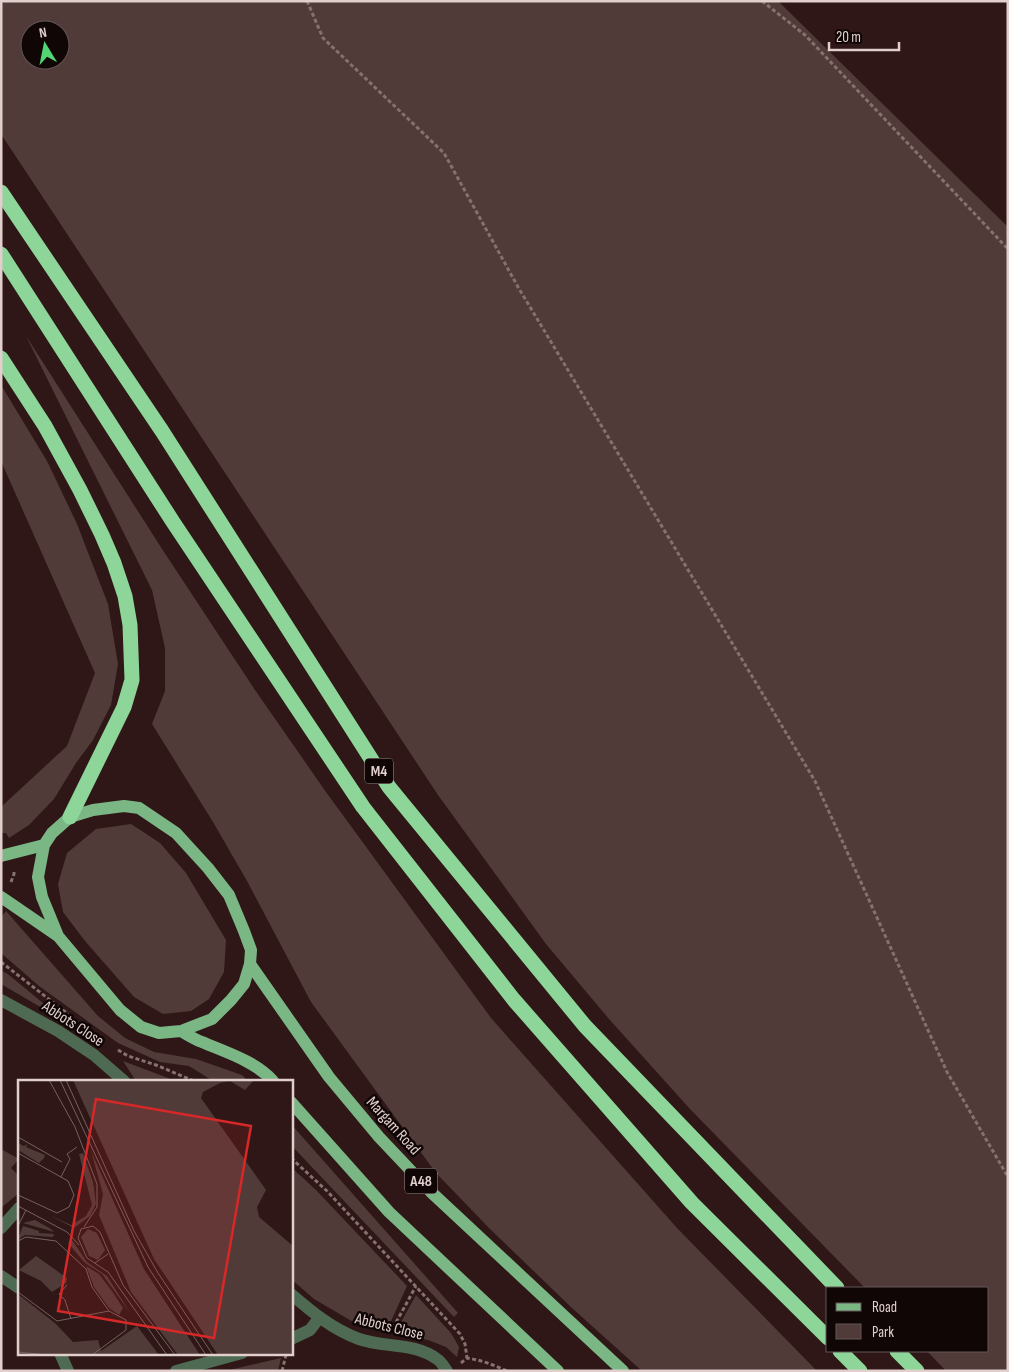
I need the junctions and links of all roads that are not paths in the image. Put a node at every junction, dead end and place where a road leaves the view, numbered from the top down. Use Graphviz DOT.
graph roads {
  1 [pos="1,192"];
  2 [pos="1,254"];
  3 [pos="1,358"];
  4 [pos="70,817"];
  5 [pos="44,845"];
  6 [pos="1,856"];
  7 [pos="1,896"];
  8 [pos="58,936"];
  9 [pos="250,964"];
  10 [pos="1,1000"];
  11 [pos="181,1031"];
  12 [pos="123,1080"];
  13 [pos="271,1080"];
  14 [pos="292,1103"];
  15 [pos="18,1209"];
  16 [pos="1,1228"];
  17 [pos="1,1276"];
  18 [pos="18,1287"];
  19 [pos="836,1287"];
  20 [pos="292,1295"];
  21 [pos="319,1318"];
  22 [pos="826,1336"];
  23 [pos="292,1339"];
  24 [pos="841,1352"];
  25 [pos="898,1352"];
  26 [pos="60,1354"];
  27 [pos="238,1354"];
  28 [pos="451,1369"];
  29 [pos="68,1371"];
  30 [pos="176,1371"];
  31 [pos="558,1371"];
  32 [pos="623,1371"];
  33 [pos="860,1371"];
  34 [pos="917,1371"];
  1 -- 19 [label="highway, M4"];
  2 -- 22 [label="highway, M4"];
  3 -- 4 [label="highway"];
  4 -- 5 [label="main road"];
  4 -- 9 [label="main road"];
  5 -- 6 [label="main road"];
  5 -- 8 [label="main road"];
  7 -- 8 [label="main road"];
  8 -- 11 [label="main road"];
  9 -- 11 [label="main road"];
  9 -- 32 [label="main road, Margam Road / A48"];
  10 -- 12 [label="street, Abbots Close"];
  11 -- 13 [label="main road"];
  14 -- 31 [label="main road, A48"];
  15 -- 16 [label="street"];
  17 -- 18 [label="street"];
  20 -- 21 [label="street, Abbots Close"];
  21 -- 23 [label="street"];
  21 -- 28 [label="street, Abbots Close"];
  24 -- 33 [label="highway"];
  25 -- 34 [label="highway"];
  26 -- 29 [label="street"];
  27 -- 30 [label="street"];
}
